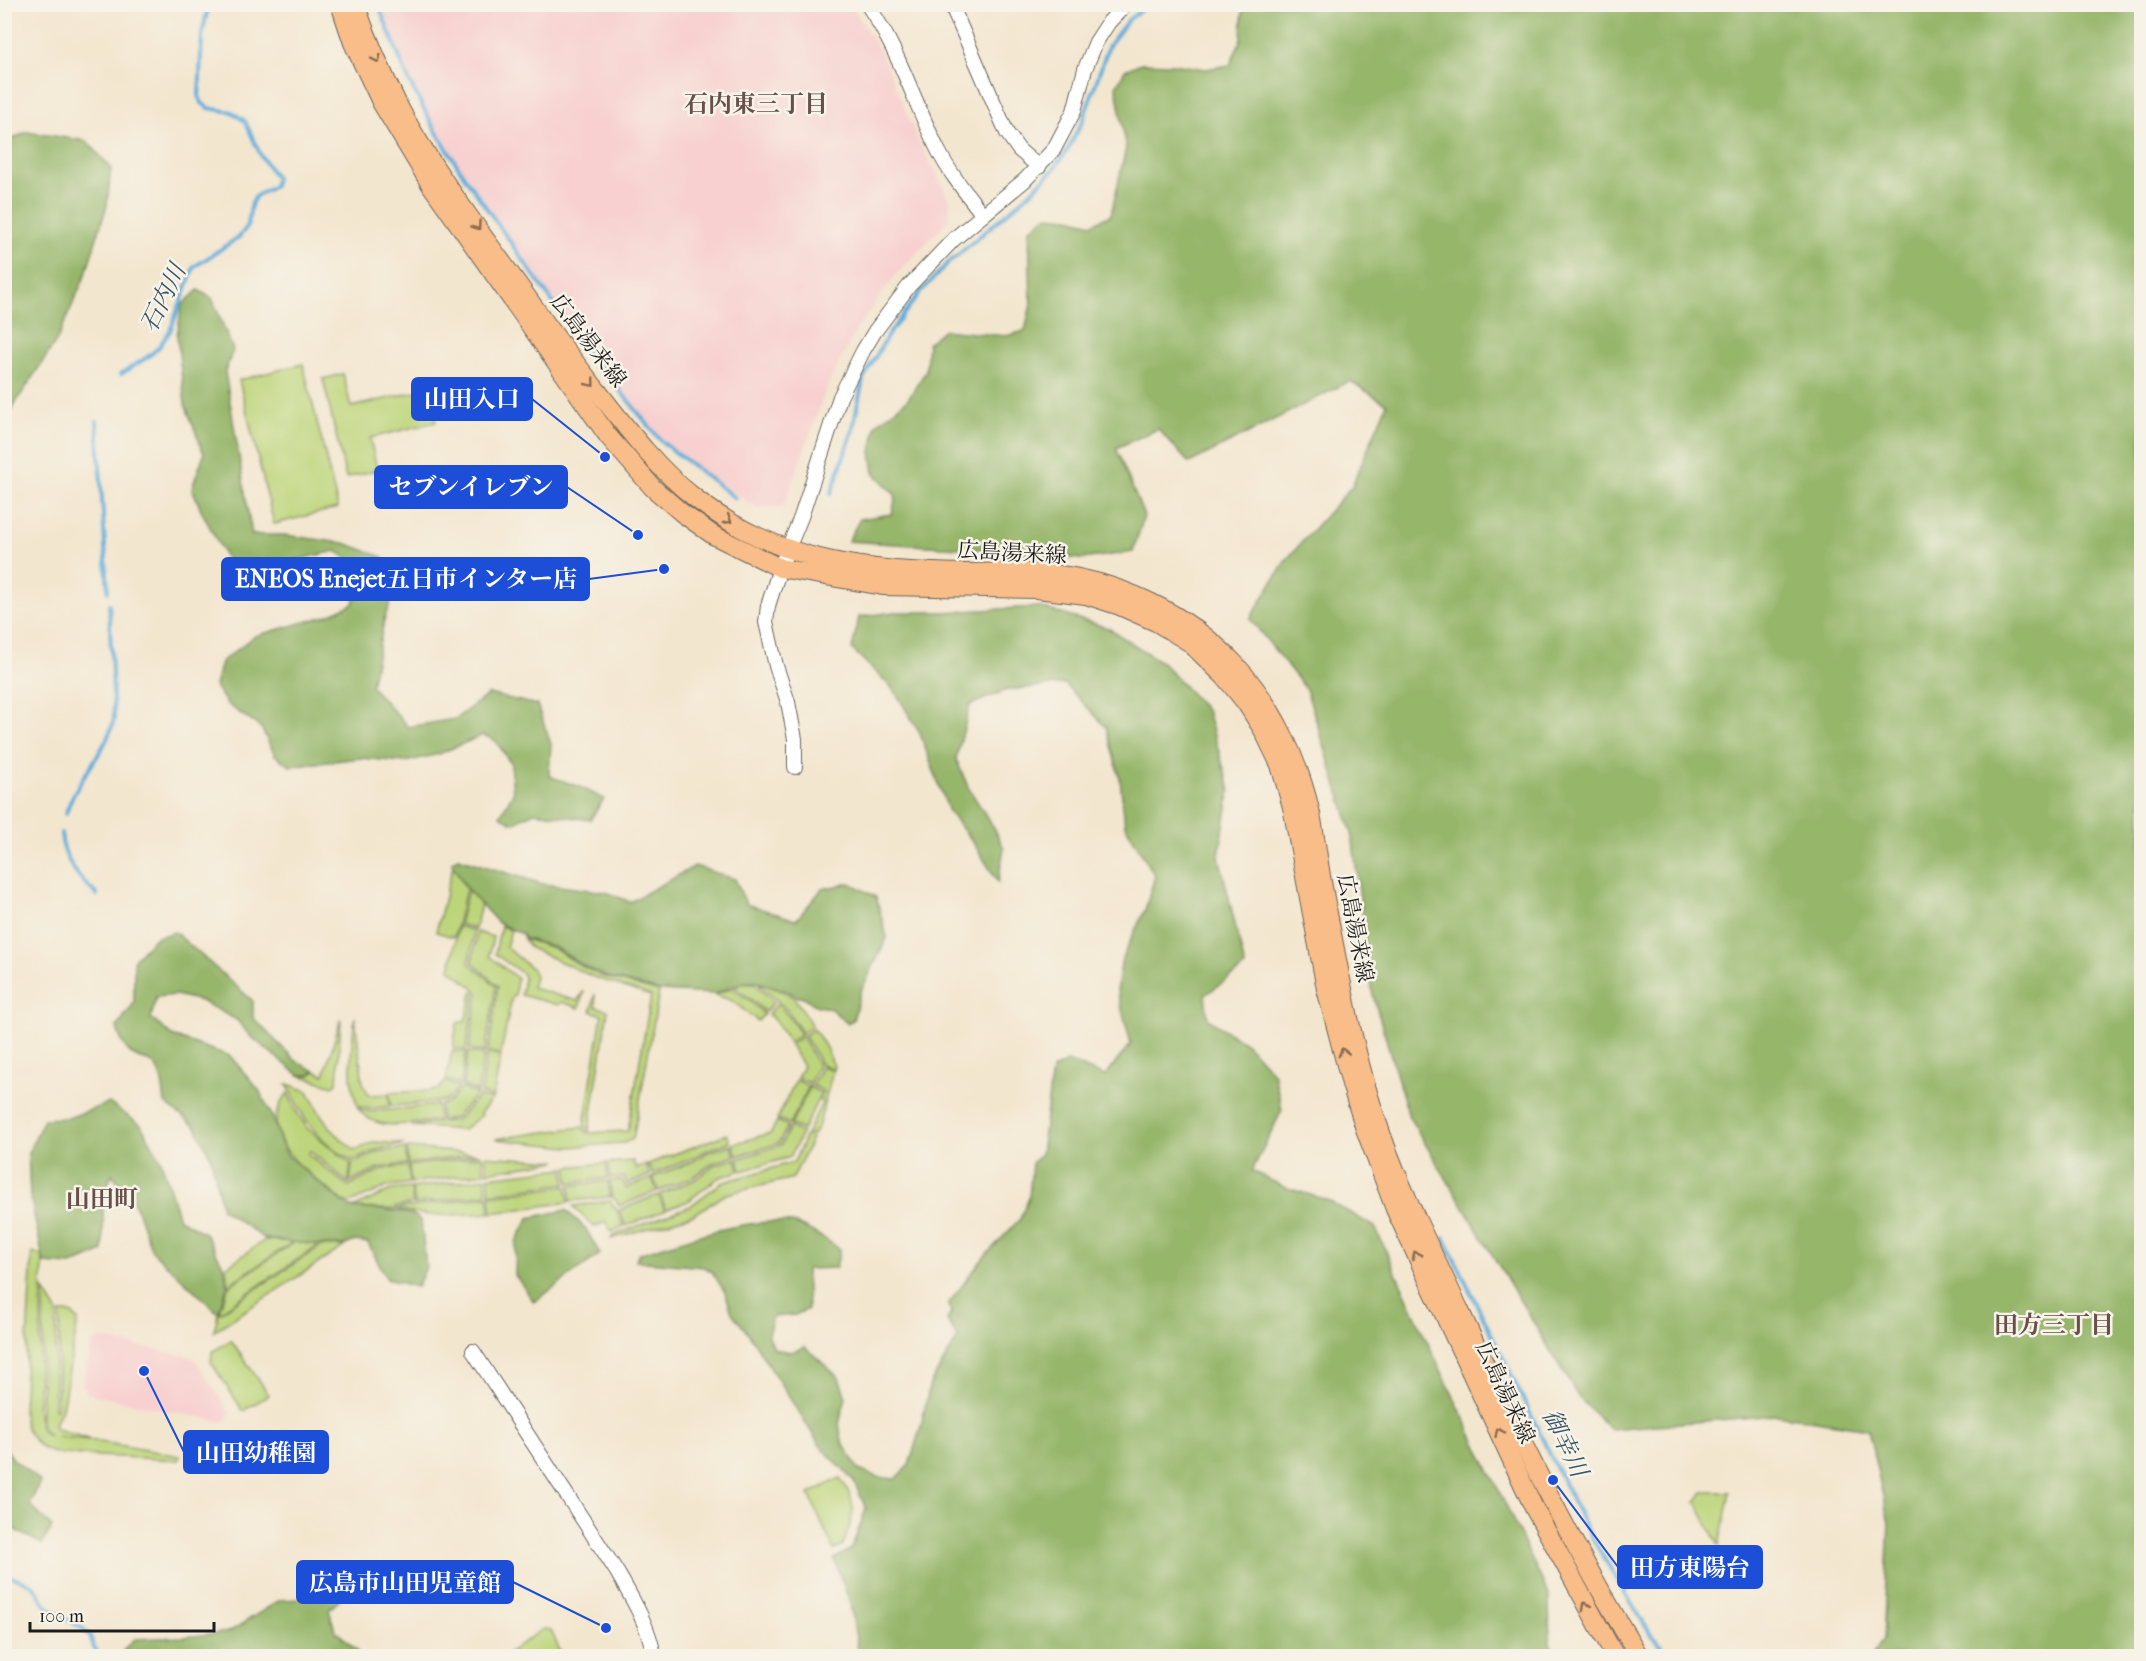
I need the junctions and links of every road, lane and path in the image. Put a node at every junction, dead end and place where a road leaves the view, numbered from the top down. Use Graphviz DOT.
graph roads {
  1 [pos="340,4"];
  2 [pos="355,4"];
  3 [pos="867,4"];
  4 [pos="951,4"];
  5 [pos="1126,4"];
  6 [pos="1039,167"];
  7 [pos="983,215"];
  8 [pos="789,549"];
  9 [pos="780,568"];
  10 [pos="795,767"];
  11 [pos="473,1351"];
  12 [pos="654,1656"];
  13 [pos="1616,1656"];
  14 [pos="1639,1656"];
  1 -- 9 [label="main road, 広島湯来線"];
  2 -- 8 [label="main road, 広島湯来線, one-way"];
  3 -- 7 [label="street"];
  4 -- 6 [label="street"];
  5 -- 6 [label="street"];
  6 -- 7 [label="street"];
  7 -- 8 [label="street"];
  8 -- 9 [label="street"];
  8 -- 14 [label="main road, 広島湯来線"];
  9 -- 10 [label="street"];
  13 -- 9 [label="main road, 広島湯来線, one-way"];
  11 -- 12 [label="street"];
}
